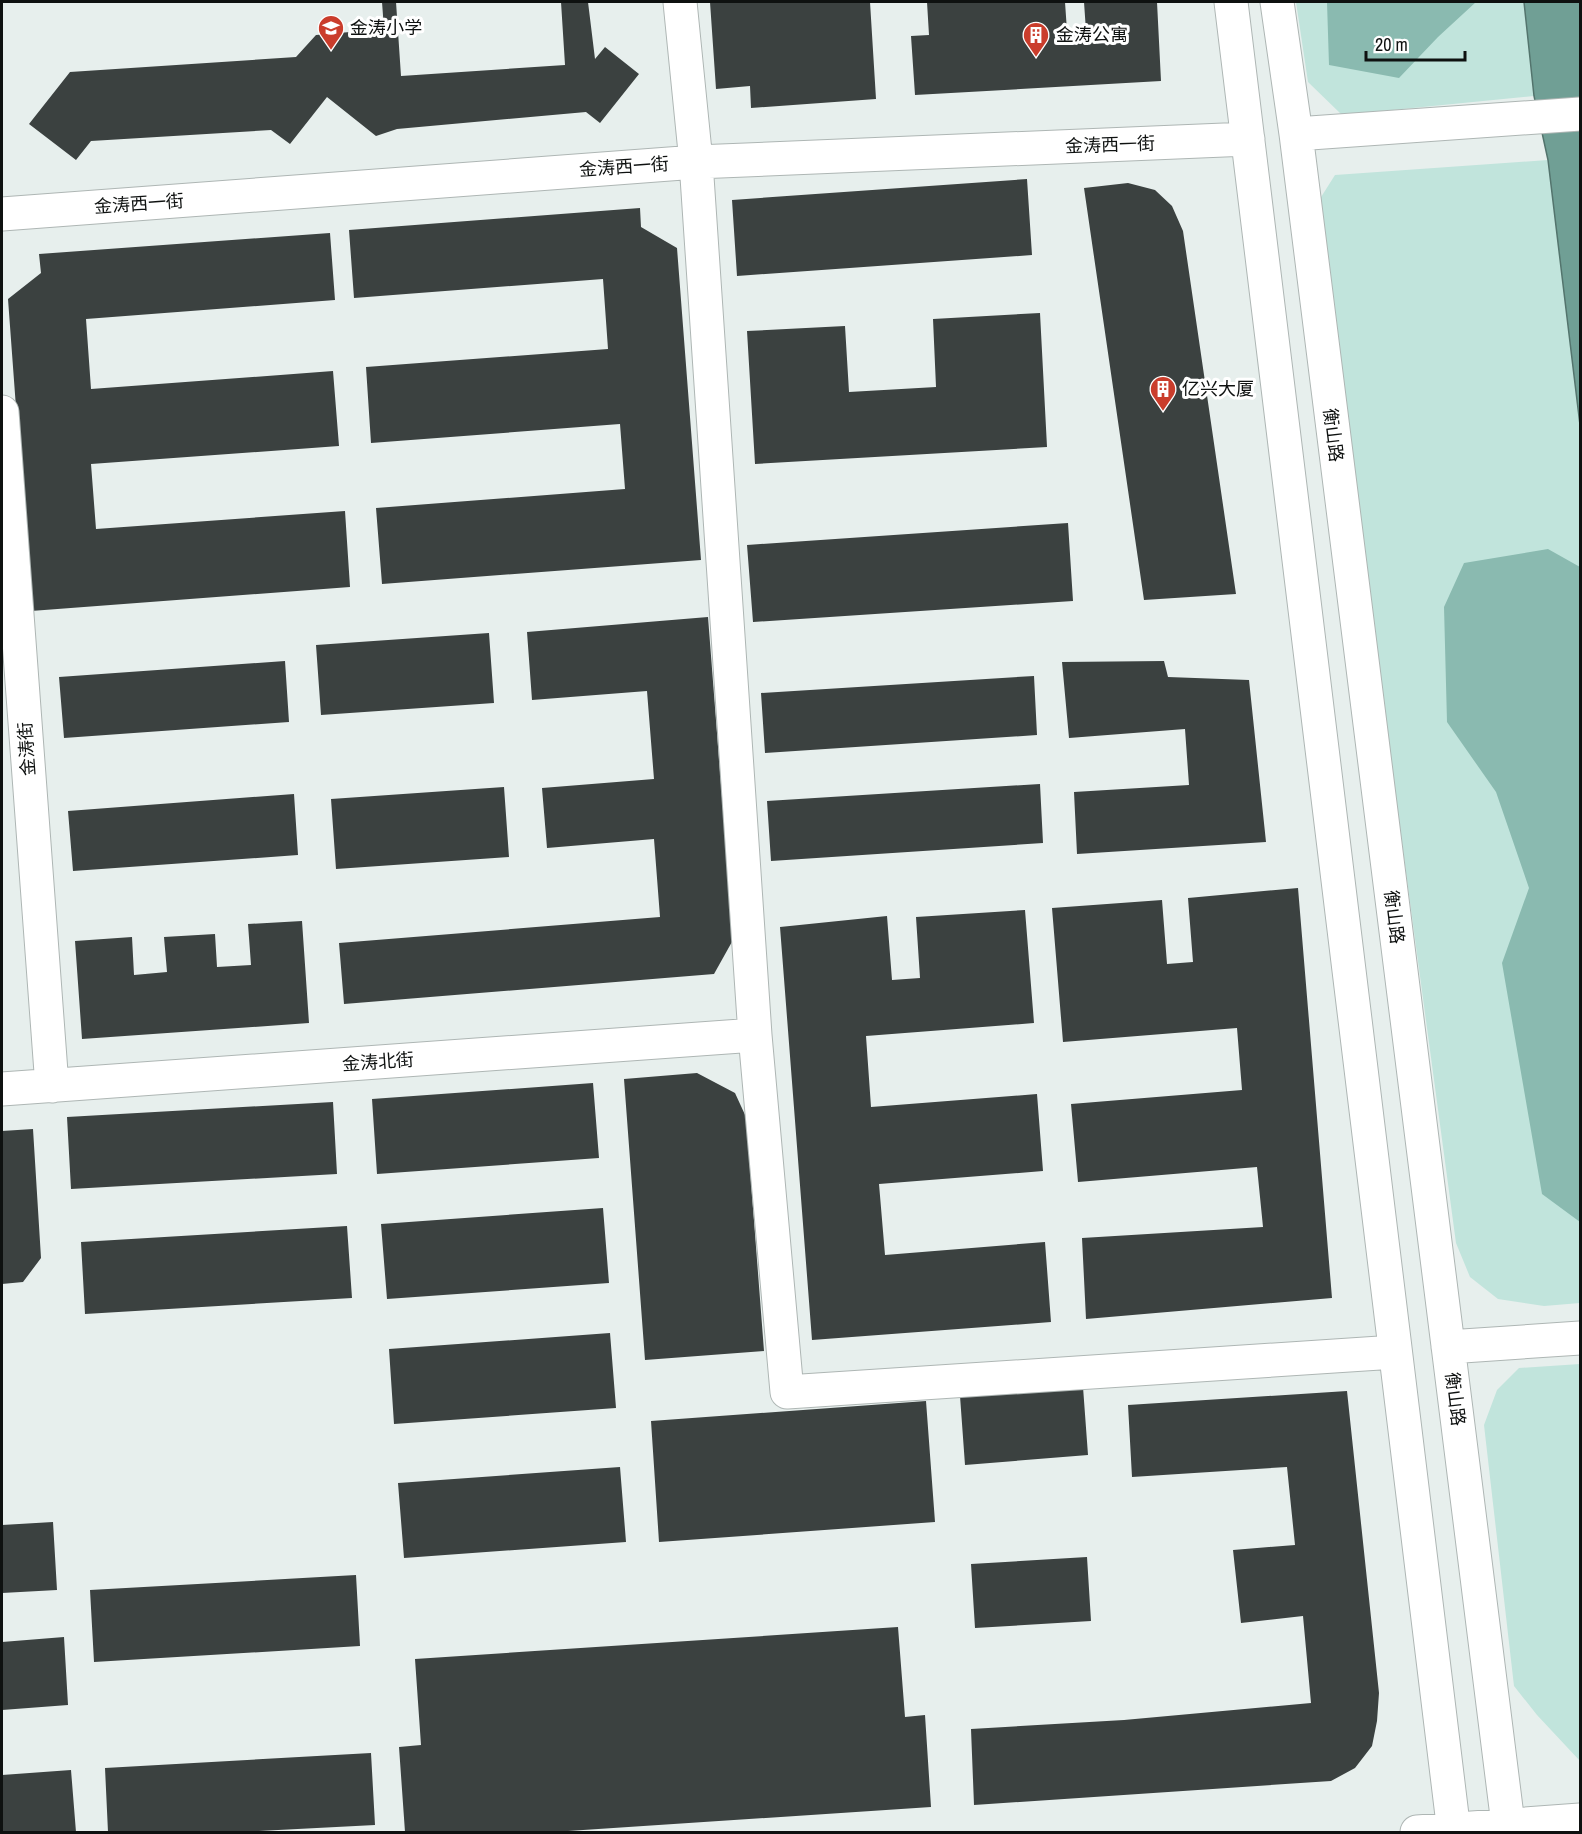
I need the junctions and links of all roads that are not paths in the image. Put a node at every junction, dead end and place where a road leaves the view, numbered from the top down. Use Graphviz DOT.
graph roads {
  1 [pos="680,2"];
  2 [pos="1231,2"];
  3 [pos="1277,2"];
  4 [pos="1581,114"];
  5 [pos="1296,134"];
  6 [pos="1248,139"];
  7 [pos="696,162"];
  8 [pos="2,214"];
  9 [pos="2,412"];
  10 [pos="6,541"];
  11 [pos="755,1035"];
  12 [pos="52,1086"];
  13 [pos="2,1089"];
  14 [pos="1581,1338"];
  15 [pos="1448,1347"];
  16 [pos="1395,1352"];
  17 [pos="1581,1820"];
  18 [pos="1508,1829"];
  19 [pos="1454,1831"];
  20 [pos="1417,1833"];
  1 -- 7 [label="street"];
  2 -- 6 [label="street"];
  3 -- 5 [label="street, 衡山路"];
  4 -- 5 [label="street"];
  5 -- 15 [label="street, 衡山路"];
  6 -- 7 [label="street, 金涛西一街"];
  6 -- 16 [label="street"];
  7 -- 8 [label="street, 金涛西一街"];
  7 -- 11 [label="street"];
  9 -- 10 [label="street, 金涛街"];
  10 -- 12 [label="street, 金涛街"];
  11 -- 12 [label="street, 金涛北街"];
  11 -- 16 [label="street"];
  12 -- 13 [label="street, 金涛北街"];
  14 -- 15 [label="street"];
  15 -- 18 [label="street, 衡山路"];
  16 -- 19 [label="street"];
  17 -- 18 [label="street"];
  18 -- 19 [label="street"];
  19 -- 20 [label="street"];
}
